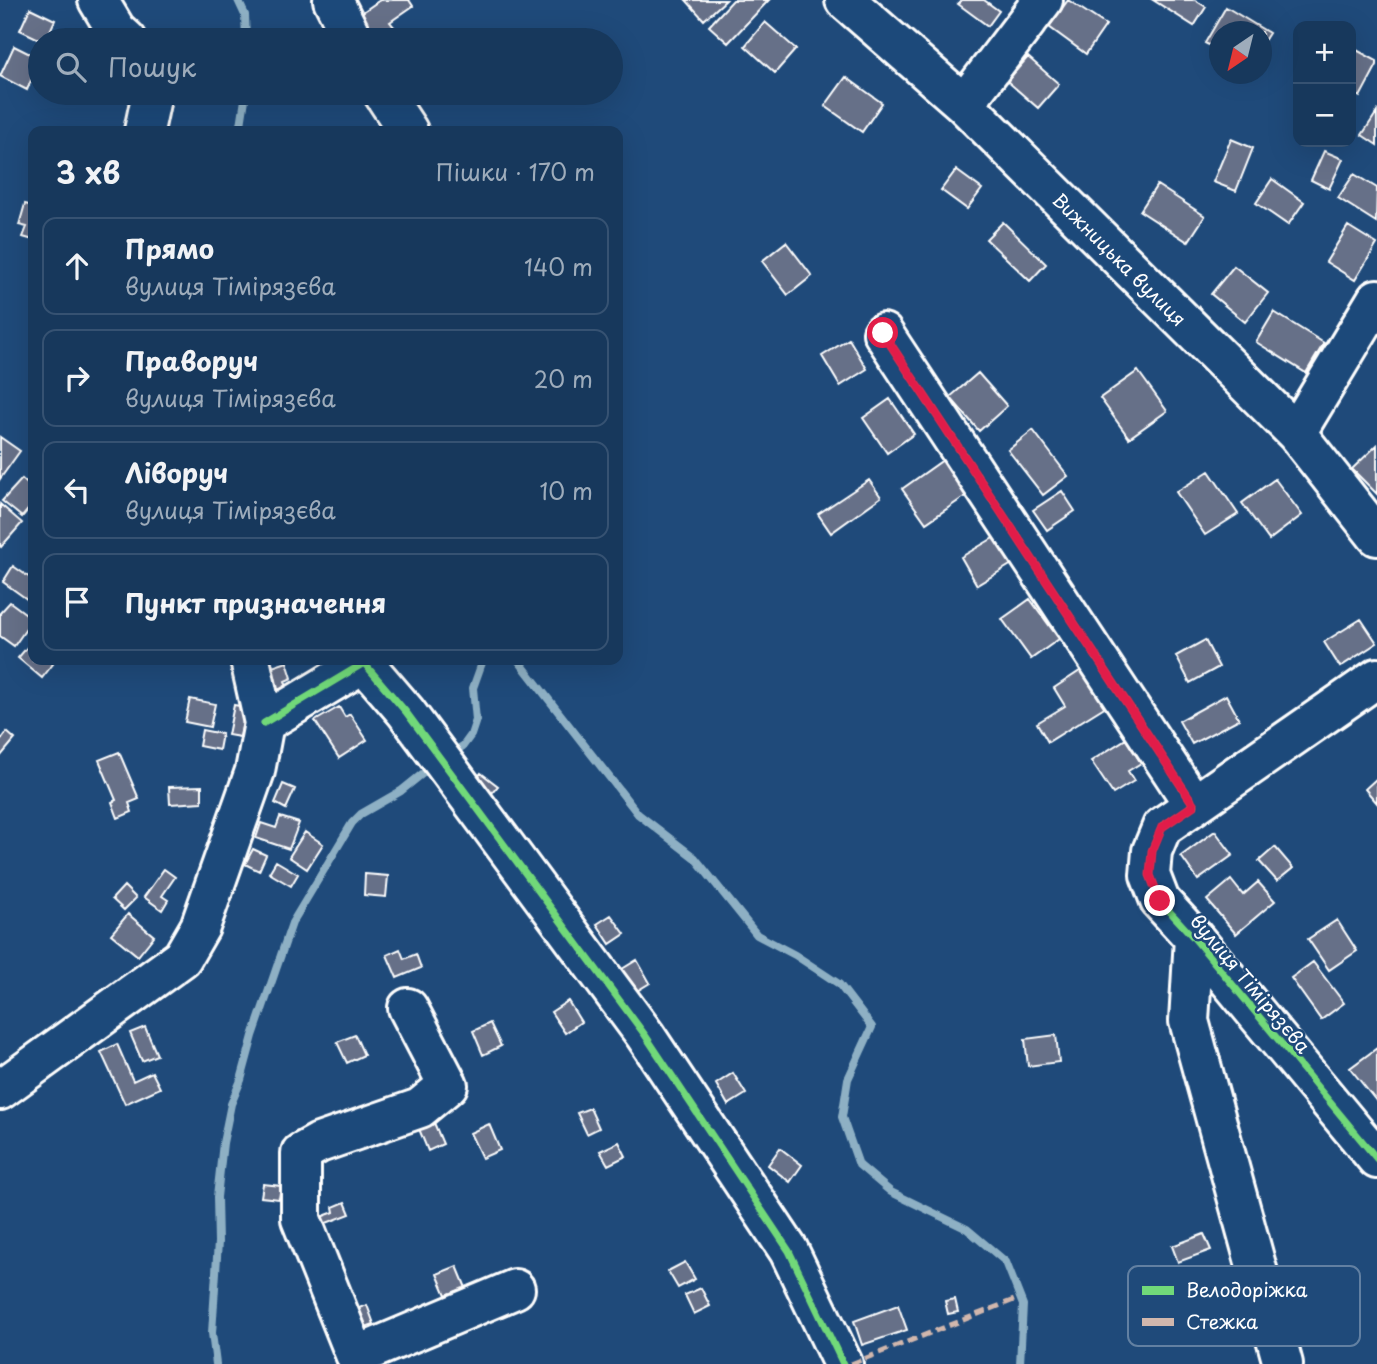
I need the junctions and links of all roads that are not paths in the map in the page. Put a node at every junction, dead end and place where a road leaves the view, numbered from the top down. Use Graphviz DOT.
graph roads {
  1 [pos="98,0"];
  2 [pos="333,0"];
  3 [pos="845,0"];
  4 [pos="1043,0"];
  5 [pos="115,28"];
  6 [pos="348,28"];
  7 [pos="964,104"];
  8 [pos="149,105"];
  9 [pos="391,105"];
  10 [pos="145,126"];
  11 [pos="405,126"];
  12 [pos="1377,299"];
  13 [pos="883,333"];
  14 [pos="1296,433"];
  15 [pos="1377,536"];
  16 [pos="251,665"];
  17 [pos="362,665"];
  18 [pos="367,665"];
  19 [pos="1377,678"];
  20 [pos="264,723"];
  21 [pos="1194,805"];
  22 [pos="1194,938"];
  23 [pos="408,1008"];
  24 [pos="0,1090"];
  25 [pos="1377,1159"];
  26 [pos="1256,1266"];
  27 [pos="515,1289"];
  28 [pos="1278,1346"];
  29 [pos="357,1360"];
  30 [pos="843,1364"];
  31 [pos="1283,1364"];
  1 -- 5 [label="street"];
  2 -- 6 [label="street"];
  3 -- 7 [label="street, Вижницька вулиця"];
  4 -- 7 [label="street"];
  7 -- 14 [label="street, Вижницька вулиця"];
  8 -- 10 [label="street"];
  9 -- 11 [label="street"];
  12 -- 14 [label="street"];
  13 -- 21 [label="street"];
  14 -- 15 [label="street, Вижницька вулиця"];
  16 -- 20 [label="street"];
  17 -- 20 [label="street"];
  18 -- 30 [label="street"];
  19 -- 21 [label="street, вулиця Тімірязєва"];
  20 -- 24 [label="street"];
  21 -- 22 [label="street, вулиця Тімірязєва"];
  22 -- 25 [label="street, вулиця Тімірязєва"];
  22 -- 26 [label="street"];
  23 -- 29 [label="street"];
  27 -- 29 [label="street"];
  28 -- 31 [label="street"];
}
